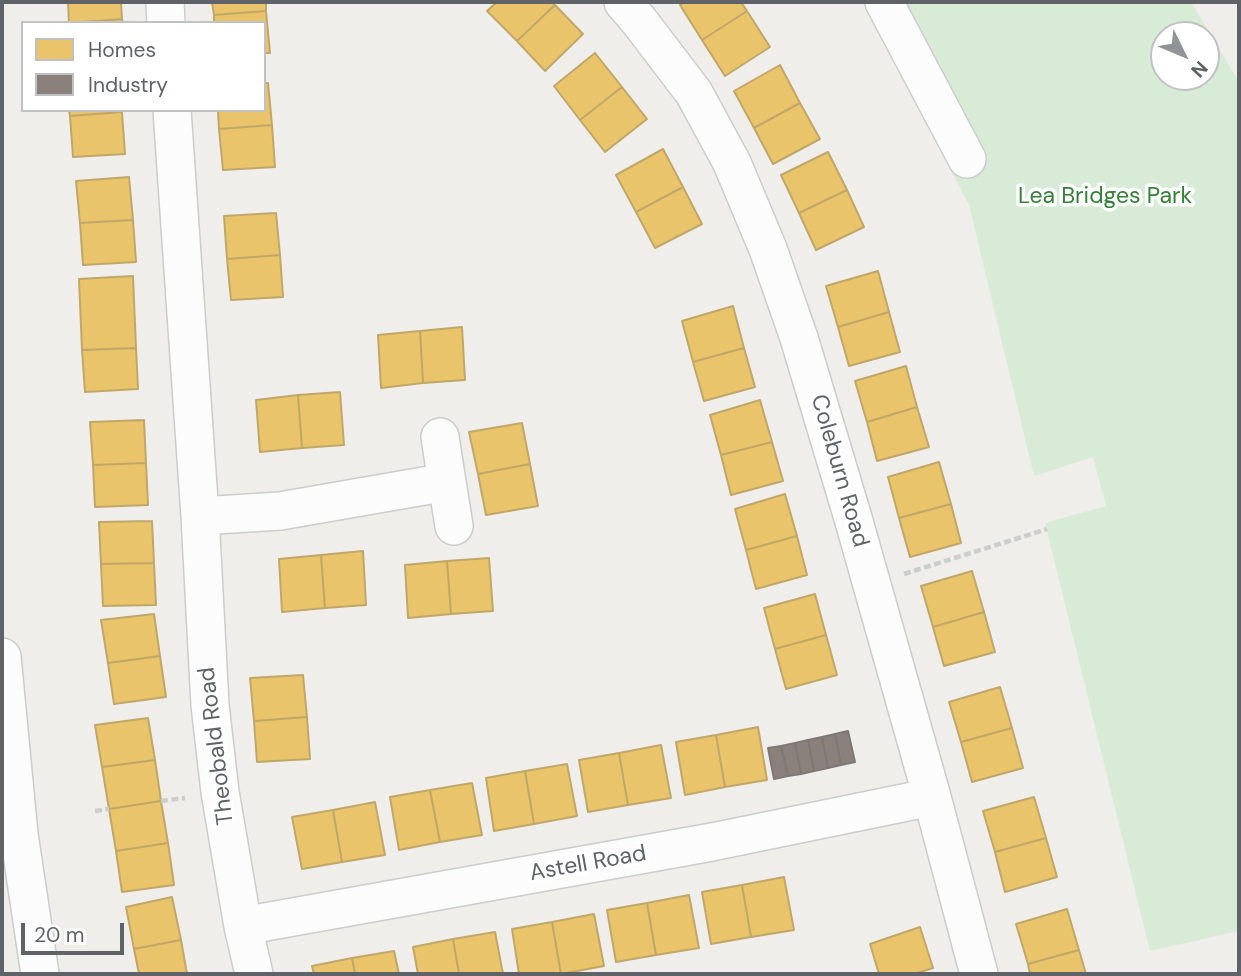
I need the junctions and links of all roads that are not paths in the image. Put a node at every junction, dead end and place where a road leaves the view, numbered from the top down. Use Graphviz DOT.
graph roads {
  1 [pos="165,2"];
  2 [pos="623,2"];
  3 [pos="884,2"];
  4 [pos="166,21"];
  5 [pos="172,112"];
  6 [pos="967,159"];
  7 [pos="440,438"];
  8 [pos="447,482"];
  9 [pos="200,516"];
  10 [pos="454,526"];
  11 [pos="2,656"];
  12 [pos="932,797"];
  13 [pos="243,926"];
  14 [pos="40,974"];
  15 [pos="254,974"];
  16 [pos="979,974"];
  1 -- 4 [label="street"];
  2 -- 12 [label="street, Coleburn Road"];
  3 -- 6 [label="street"];
  5 -- 9 [label="street, Theobald Road"];
  7 -- 8 [label="street"];
  8 -- 9 [label="street"];
  8 -- 10 [label="street"];
  9 -- 13 [label="street, Theobald Road"];
  11 -- 14 [label="street"];
  12 -- 13 [label="street, Astell Road"];
  12 -- 16 [label="street, Coleburn Road"];
  13 -- 15 [label="street, Theobald Road"];
}
